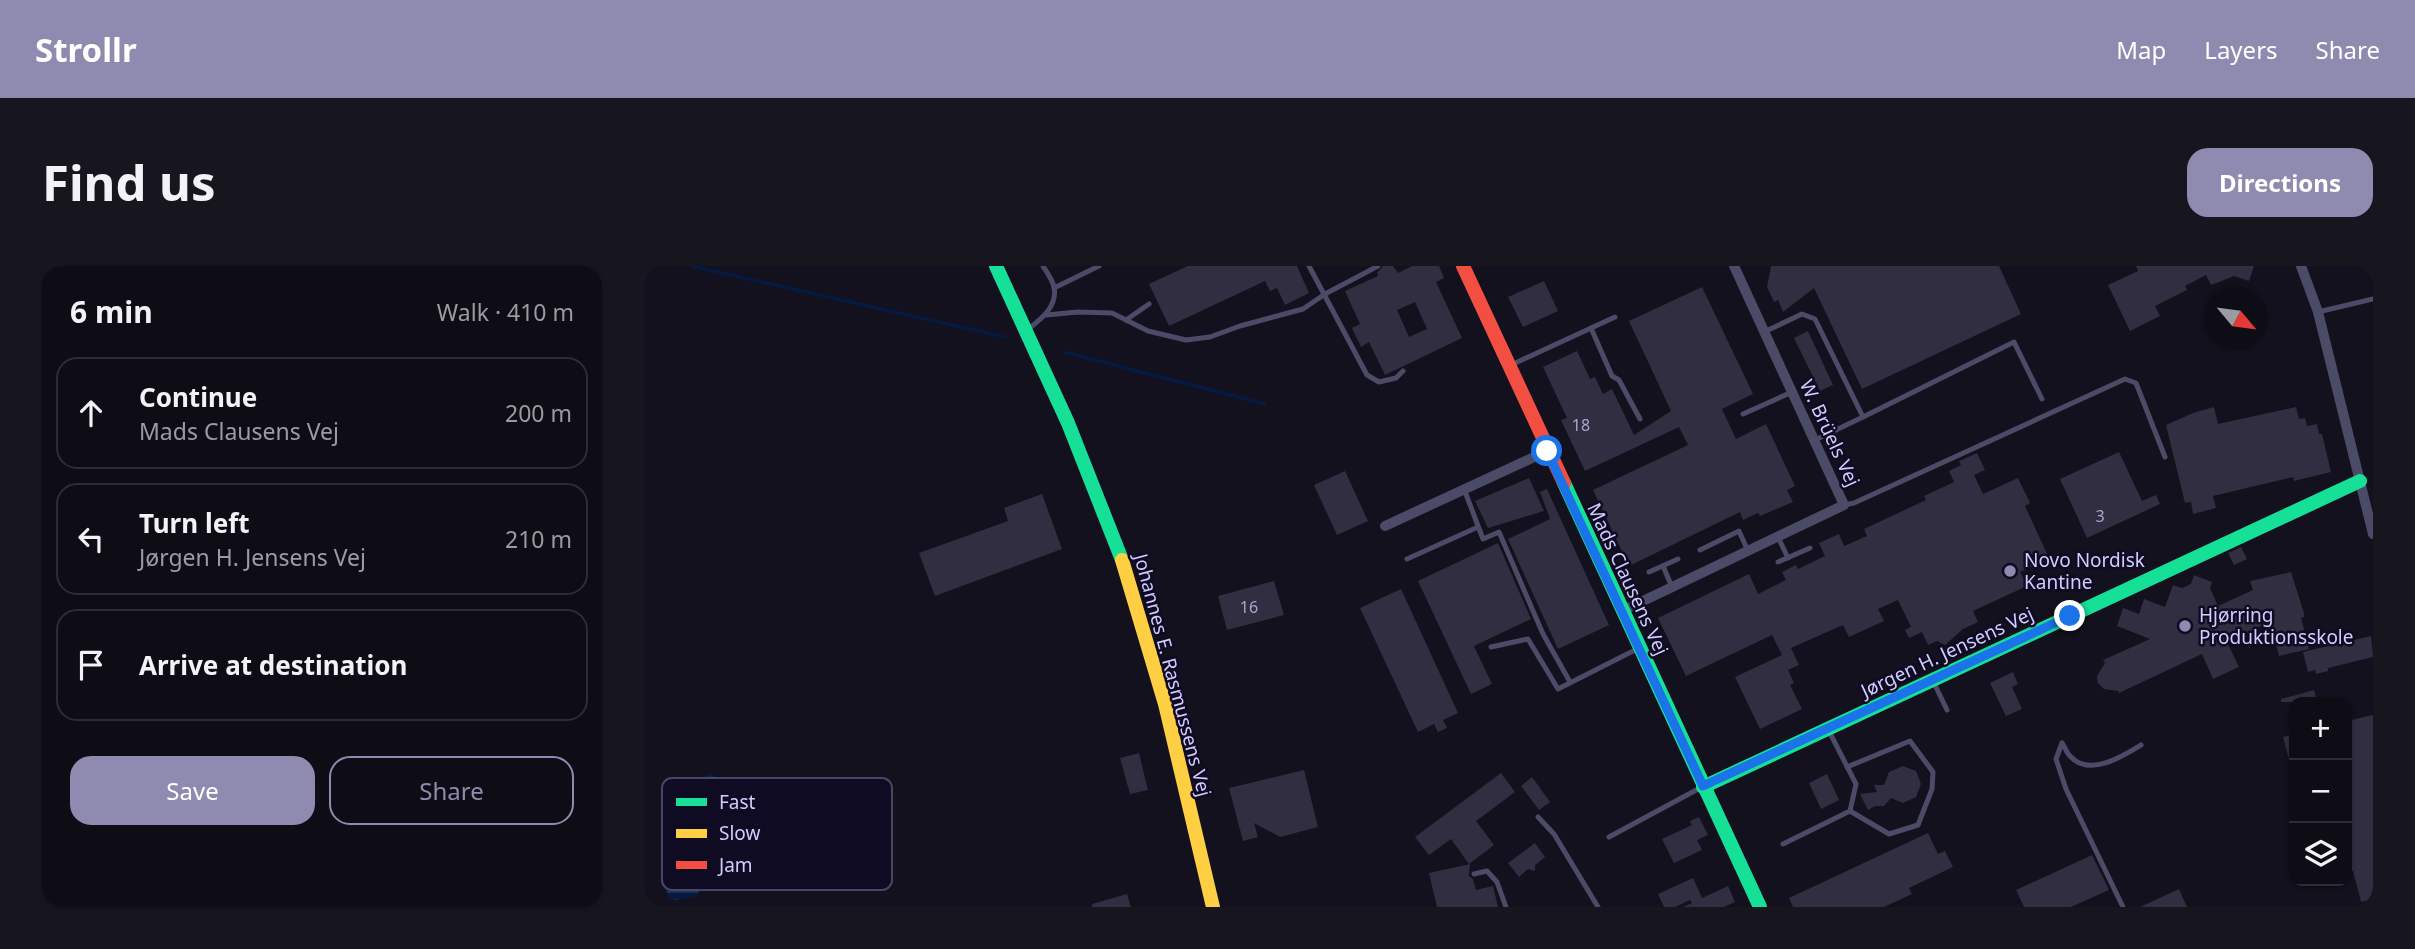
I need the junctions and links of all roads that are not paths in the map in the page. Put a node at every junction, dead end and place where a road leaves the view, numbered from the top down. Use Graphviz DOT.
graph roads {
  1 [pos="996,266"];
  2 [pos="1044,266"];
  3 [pos="1099,266"];
  4 [pos="1309,266"];
  5 [pos="1378,266"];
  6 [pos="1463,266"];
  7 [pos="1734,266"];
  8 [pos="2301,266"];
  9 [pos="1054,288"];
  10 [pos="1325,294"];
  11 [pos="2373,299"];
  12 [pos="1149,304"];
  13 [pos="2318,312"];
  14 [pos="1046,315"];
  15 [pos="1615,317"];
  16 [pos="1126,320"];
  17 [pos="1591,328"];
  18 [pos="1026,330"];
  19 [pos="1765,332"];
  20 [pos="1508,367"];
  21 [pos="1403,371"];
  22 [pos="1792,392"];
  23 [pos="2042,399"];
  24 [pos="1742,414"];
  25 [pos="1863,416"];
  26 [pos="1640,419"];
  27 [pos="1815,440"];
  28 [pos="1547,451"];
  29 [pos="2165,457"];
  30 [pos="2360,481"];
  31 [pos="1464,489"];
  32 [pos="1844,505"];
  33 [pos="1385,526"];
  34 [pos="1478,527"];
  35 [pos="2373,534"];
  36 [pos="1778,537"];
  37 [pos="1810,548"];
  38 [pos="1700,550"];
  39 [pos="1748,551"];
  40 [pos="1788,558"];
  41 [pos="1407,559"];
  42 [pos="1678,559"];
  43 [pos="1778,562"];
  44 [pos="1663,566"];
  45 [pos="1649,572"];
  46 [pos="1672,587"];
  47 [pos="1622,611"];
  48 [pos="1490,646"];
  49 [pos="1639,648"];
  50 [pos="1932,680"];
  51 [pos="1570,682"];
  52 [pos="1947,710"];
  53 [pos="1828,729"];
  54 [pos="2141,746"];
  55 [pos="1847,767"];
  56 [pos="1703,786"];
  57 [pos="1850,811"];
  58 [pos="1538,817"];
  59 [pos="1609,837"];
  60 [pos="1783,844"];
  61 [pos="1474,874"];
  62 [pos="1213,907"];
  63 [pos="1506,907"];
  64 [pos="1598,907"];
  65 [pos="1760,907"];
  66 [pos="2123,907"];
  1 -- 18 [label="street, Johannes E. Rasmussens Vej"];
  2 -- 9 [label="lane"];
  3 -- 9 [label="lane"];
  4 -- 10 [label="lane"];
  5 -- 10 [label="lane"];
  6 -- 20 [label="street, Mads Clausens Vej"];
  7 -- 19 [label="street, W. Brüels Vej"];
  8 -- 13 [label="street"];
  9 -- 14 [label="lane"];
  10 -- 16 [label="lane"];
  10 -- 21 [label="lane"];
  11 -- 13 [label="lane"];
  12 -- 16 [label="lane"];
  13 -- 30 [label="street"];
  14 -- 16 [label="lane"];
  14 -- 18 [label="lane"];
  15 -- 17 [label="lane"];
  17 -- 20 [label="lane"];
  17 -- 26 [label="lane"];
  18 -- 62 [label="street, Johannes E. Rasmussens Vej"];
  19 -- 22 [label="street, W. Brüels Vej"];
  19 -- 25 [label="lane"];
  20 -- 28 [label="street, Mads Clausens Vej"];
  22 -- 24 [label="lane"];
  22 -- 27 [label="street, W. Brüels Vej"];
  23 -- 25 [label="lane"];
  25 -- 27 [label="lane"];
  27 -- 32 [label="street, W. Brüels Vej"];
  28 -- 31 [label="street"];
  28 -- 47 [label="street, Mads Clausens Vej"];
  29 -- 32 [label="lane"];
  30 -- 35 [label="street"];
  30 -- 50 [label="street, Jørgen H. Jensens Vej"];
  31 -- 33 [label="street"];
  31 -- 34 [label="lane"];
  32 -- 36 [label="street, W. Brüels Vej"];
  34 -- 41 [label="lane"];
  34 -- 51 [label="lane"];
  36 -- 39 [label="street, W. Brüels Vej"];
  36 -- 40 [label="lane"];
  37 -- 40 [label="lane"];
  38 -- 39 [label="lane"];
  39 -- 46 [label="street, W. Brüels Vej"];
  40 -- 43 [label="lane"];
  42 -- 44 [label="lane"];
  44 -- 45 [label="lane"];
  44 -- 46 [label="lane"];
  46 -- 47 [label="street, W. Brüels Vej"];
  47 -- 49 [label="street, Mads Clausens Vej"];
  48 -- 51 [label="lane"];
  49 -- 51 [label="lane"];
  49 -- 56 [label="street, Mads Clausens Vej"];
  50 -- 52 [label="lane"];
  50 -- 53 [label="street, Jørgen H. Jensens Vej"];
  53 -- 55 [label="lane"];
  53 -- 56 [label="street, Jørgen H. Jensens Vej"];
  54 -- 66 [label="lane"];
  55 -- 57 [label="lane"];
  55 -- 57 [label="lane"];
  56 -- 59 [label="lane"];
  56 -- 65 [label="street, Mads Clausens Vej"];
  57 -- 60 [label="lane"];
  58 -- 64 [label="lane"];
  61 -- 63 [label="lane"];
}
